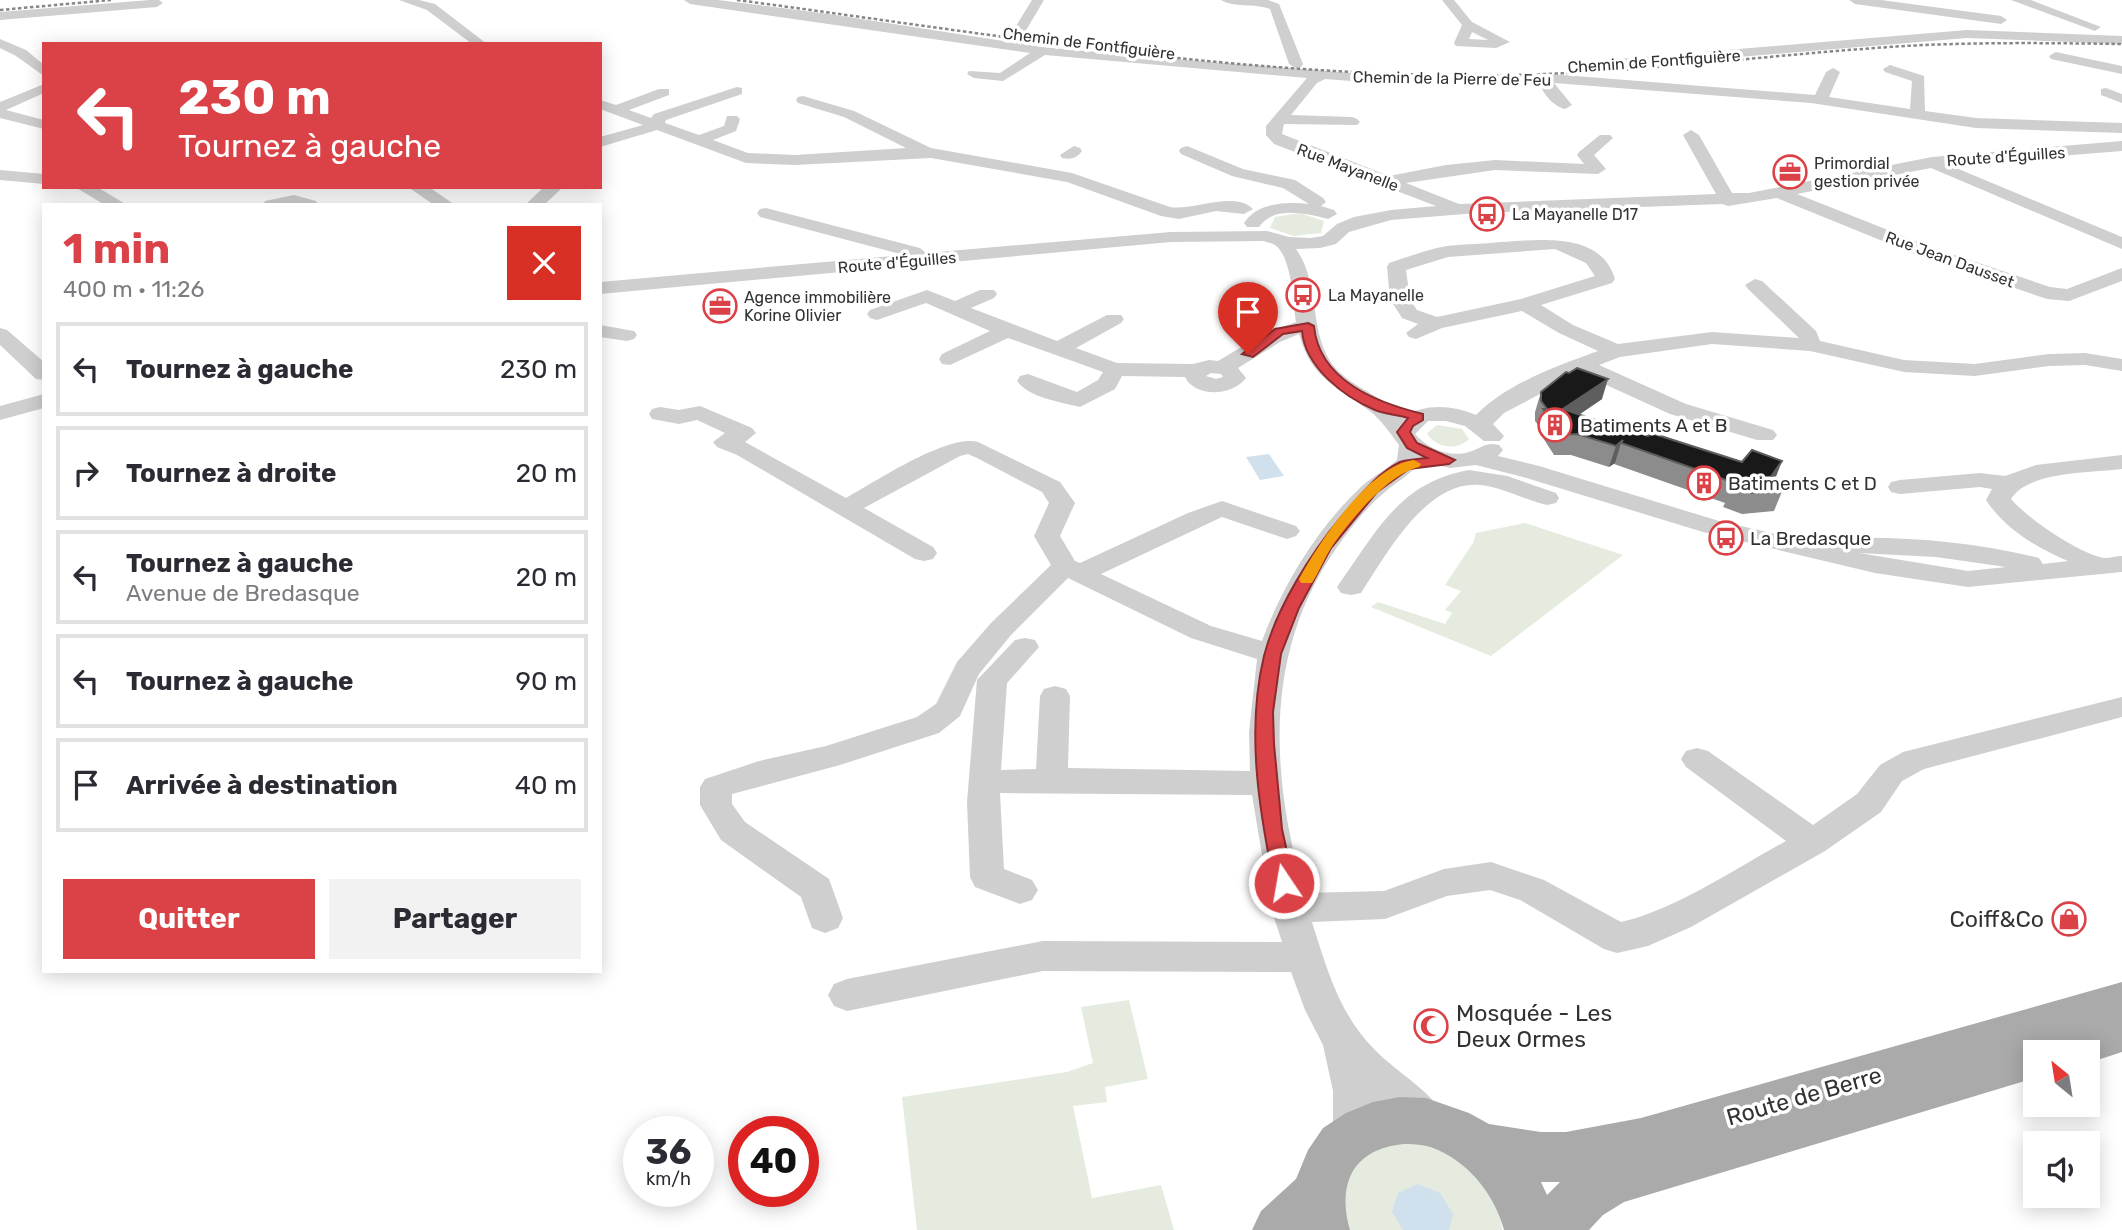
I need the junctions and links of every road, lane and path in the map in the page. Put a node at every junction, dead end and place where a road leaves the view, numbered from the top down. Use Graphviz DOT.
graph roads {
  1 [pos="405,0"];
  2 [pos="690,0"];
  3 [pos="1038,0"];
  4 [pos="1227,0"];
  5 [pos="1448,0"];
  6 [pos="1854,0"];
  7 [pos="2017,0"];
  8 [pos="157,3"];
  9 [pos="800,7"];
  10 [pos="0,16"];
  11 [pos="461,16"];
  12 [pos="1468,25"];
  13 [pos="1017,34"];
  14 [pos="2122,36"];
  15 [pos="478,42"];
  16 [pos="492,42"];
  17 [pos="0,43"];
  18 [pos="1042,51"];
  19 [pos="2056,56"];
  20 [pos="1175,63"];
  21 [pos="1296,64"];
  22 [pos="2119,65"];
  23 [pos="1890,69"];
  24 [pos="42,70"];
  25 [pos="1833,72"];
  26 [pos="974,74"];
  27 [pos="1158,74"];
  28 [pos="1320,76"];
  29 [pos="1546,80"];
  30 [pos="1935,85"];
  31 [pos="42,89"];
  32 [pos="737,91"];
  33 [pos="664,92"];
  34 [pos="2106,92"];
  35 [pos="2122,99"];
  36 [pos="803,100"];
  37 [pos="1821,101"];
  38 [pos="1565,105"];
  39 [pos="0,107"];
  40 [pos="607,107"];
  41 [pos="0,113"];
  42 [pos="1923,116"];
  43 [pos="732,119"];
  44 [pos="1281,119"];
  45 [pos="1355,122"];
  46 [pos="42,124"];
  47 [pos="656,126"];
  48 [pos="2122,128"];
  49 [pos="1691,135"];
  50 [pos="1605,138"];
  51 [pos="698,141"];
  52 [pos="602,143"];
  53 [pos="2122,146"];
  54 [pos="1187,151"];
  55 [pos="931,153"];
  56 [pos="1068,155"];
  57 [pos="1932,162"];
  58 [pos="1041,172"];
  59 [pos="1244,175"];
  60 [pos="0,176"];
  61 [pos="42,179"];
  62 [pos="1384,183"];
  63 [pos="87,189"];
  64 [pos="419,189"];
  65 [pos="553,189"];
  66 [pos="1780,193"];
  67 [pos="263,200"];
  68 [pos="1728,201"];
  69 [pos="115,203"];
  70 [pos="304,203"];
  71 [pos="444,203"];
  72 [pos="535,203"];
  73 [pos="1216,206"];
  74 [pos="1320,207"];
  75 [pos="1458,209"];
  76 [pos="766,213"];
  77 [pos="1391,215"];
  78 [pos="1262,223"];
  79 [pos="1343,228"];
  80 [pos="1321,242"];
  81 [pos="2122,244"];
  82 [pos="924,260"];
  83 [pos="1301,272"];
  84 [pos="2122,274"];
  85 [pos="1755,285"];
  86 [pos="602,288"];
  87 [pos="987,294"];
  88 [pos="1525,304"];
  89 [pos="955,308"];
  90 [pos="877,314"];
  91 [pos="1114,319"];
  92 [pos="1436,323"];
  93 [pos="1308,326"];
  94 [pos="602,331"];
  95 [pos="1007,331"];
  96 [pos="1416,333"];
  97 [pos="0,334"];
  98 [pos="627,335"];
  99 [pos="1810,345"];
  100 [pos="1058,349"];
  101 [pos="1616,351"];
  102 [pos="950,359"];
  103 [pos="1580,364"];
  104 [pos="2122,365"];
  105 [pos="1115,369"];
  106 [pos="42,372"];
  107 [pos="1028,381"];
  108 [pos="42,402"];
  109 [pos="0,413"];
  110 [pos="660,414"];
  111 [pos="1488,416"];
  112 [pos="1765,435"];
  113 [pos="1410,440"];
  114 [pos="1494,443"];
  115 [pos="1475,458"];
  116 [pos="2122,462"];
  117 [pos="1531,471"];
  118 [pos="1570,483"];
  119 [pos="2008,484"];
  120 [pos="1900,487"];
  121 [pos="1359,505"];
  122 [pos="845,508"];
  123 [pos="1399,519"];
  124 [pos="1287,531"];
  125 [pos="924,553"];
  126 [pos="2112,565"];
  127 [pos="1073,569"];
  128 [pos="1351,587"];
  129 [pos="1026,647"];
  130 [pos="1273,654"];
  131 [pos="1055,696"];
  132 [pos="2122,707"];
  133 [pos="1697,759"];
  134 [pos="1051,779"];
  135 [pos="985,782"];
  136 [pos="1267,783"];
  137 [pos="1813,842"];
  138 [pos="1020,890"];
  139 [pos="1289,908"];
  140 [pos="825,918"];
  141 [pos="1305,957"];
  142 [pos="847,995"];
  143 [pos="2122,1002"];
  144 [pos="2122,1031"];
  145 [pos="2091,1040"];
  146 [pos="1342,1041"];
  147 [pos="2023,1060"];
  148 [pos="1428,1122"];
  149 [pos="1354,1133"];
  150 [pos="1482,1147"];
  151 [pos="1306,1219"];
  152 [pos="1532,1230"];
  153 [pos="1551,1230"];
  1 -- 15 [label="street"];
  2 -- 9 [label="street"];
  3 -- 13 [label="street"];
  4 -- 21 [label="street"];
  5 -- 12 [label="street"];
  6 -- 14 [label="street"];
  7 -- 14 [label="street"];
  8 -- 10 [label="street"];
  9 -- 13 [label="street, Chemin de Fontfiguière"];
  9 -- 18 [label="street, Chemin de la Pierre de Feu"];
  11 -- 16 [label="street"];
  13 -- 21 [label="street, Chemin de Fontfiguière"];
  14 -- 21 [label="street, Chemin de Fontfiguière"];
  17 -- 24 [label="street"];
  18 -- 20 [label="street, Chemin de la Pierre de Feu"];
  18 -- 26 [label="street"];
  19 -- 22 [label="street"];
  20 -- 27 [label="street"];
  20 -- 28 [label="street, Chemin de la Pierre de Feu"];
  23 -- 42 [label="street"];
  25 -- 37 [label="street"];
  28 -- 29 [label="street, Chemin de la Pierre de Feu"];
  28 -- 44 [label="street, Rue Mayanelle"];
  29 -- 37 [label="street, Chemin de la Pierre de Feu"];
  29 -- 38 [label="street"];
  30 -- 42 [label="street"];
  31 -- 39 [label="street"];
  32 -- 47 [label="street"];
  33 -- 40 [label="street"];
  34 -- 35 [label="street"];
  36 -- 55 [label="street"];
  37 -- 42 [label="street, Chemin de la Pierre de Feu"];
  40 -- 47 [label="street"];
  41 -- 46 [label="street"];
  42 -- 48 [label="street, Chemin de la Pierre de Feu"];
  43 -- 51 [label="street"];
  44 -- 45 [label="street"];
  44 -- 62 [label="street, Rue Mayanelle"];
  47 -- 51 [label="street"];
  47 -- 52 [label="street"];
  49 -- 68 [label="street"];
  50 -- 62 [label="street"];
  51 -- 55 [label="street"];
  53 -- 57 [label="street, Route d'Éguilles"];
  54 -- 59 [label="street"];
  55 -- 58 [label="street"];
  56 -- 58 [label="street"];
  57 -- 66 [label="street, Route d'Éguilles"];
  57 -- 81 [label="street"];
  58 -- 73 [label="street"];
  59 -- 73 [label="street"];
  59 -- 74 [label="street"];
  60 -- 61 [label="street"];
  62 -- 75 [label="street, Rue Mayanelle"];
  63 -- 69 [label="street"];
  64 -- 71 [label="street"];
  65 -- 72 [label="street"];
  66 -- 68 [label="street, Route d'Éguilles"];
  66 -- 84 [label="street, Rue Jean Dausset"];
  67 -- 70 [label="street"];
  68 -- 75 [label="street, Route d'Éguilles"];
  73 -- 78 [label="street"];
  74 -- 77 [label="street, Route d'Éguilles"];
  74 -- 78 [label="street, Route d'Éguilles"];
  74 -- 79 [label="street"];
  75 -- 77 [label="street, Route d'Éguilles"];
  76 -- 82 [label="street"];
  77 -- 79 [label="street, Route d'Éguilles"];
  78 -- 80 [label="street"];
  78 -- 82 [label="street, Route d'Éguilles"];
  78 -- 83 [label="street"];
  79 -- 80 [label="street, Route d'Éguilles"];
  80 -- 83 [label="street"];
  82 -- 86 [label="street, Route d'Éguilles"];
  83 -- 93 [label="street"];
  85 -- 99 [label="street"];
  87 -- 89 [label="street"];
  88 -- 92 [label="street"];
  88 -- 92 [label="street"];
  88 -- 101 [label="street"];
  89 -- 90 [label="street"];
  89 -- 95 [label="street"];
  91 -- 100 [label="street"];
  92 -- 96 [label="street"];
  93 -- 105 [label="street"];
  93 -- 113 [label="street"];
  94 -- 98 [label="street"];
  95 -- 100 [label="street"];
  95 -- 102 [label="street"];
  97 -- 106 [label="street"];
  99 -- 101 [label="street"];
  99 -- 104 [label="street"];
  100 -- 105 [label="street"];
  101 -- 103 [label="street"];
  103 -- 111 [label="street"];
  103 -- 112 [label="street"];
  105 -- 107 [label="street"];
  108 -- 109 [label="street"];
  110 -- 122 [label="street"];
  111 -- 113 [label="street"];
  111 -- 114 [label="street"];
  113 -- 115 [label="street"];
  113 -- 121 [label="street"];
  114 -- 115 [label="street"];
  114 -- 117 [label="street"];
  115 -- 117 [label="street"];
  116 -- 119 [label="street"];
  117 -- 118 [label="street"];
  118 -- 123 [label="street"];
  118 -- 126 [label="street"];
  119 -- 120 [label="street"];
  119 -- 126 [label="street"];
  121 -- 123 [label="street"];
  121 -- 130 [label="street"];
  122 -- 125 [label="street"];
  122 -- 127 [label="street"];
  123 -- 128 [label="street"];
  124 -- 127 [label="street"];
  127 -- 130 [label="street"];
  127 -- 140 [label="street"];
  129 -- 135 [label="street"];
  130 -- 136 [label="street"];
  131 -- 134 [label="street"];
  132 -- 137 [label="street"];
  133 -- 137 [label="street"];
  134 -- 135 [label="street"];
  134 -- 136 [label="street"];
  135 -- 138 [label="street"];
  136 -- 139 [label="street"];
  137 -- 139 [label="street"];
  139 -- 141 [label="street"];
  141 -- 142 [label="street"];
  141 -- 146 [label="street"];
  143 -- 150 [label="main road, Route de Berre"];
  144 -- 145 [label="main road"];
  146 -- 148 [label="street"];
  146 -- 149 [label="street"];
  147 -- 153 [label="main road, Route de Berre"];
  148 -- 149 [label="main road"];
  148 -- 150 [label="main road"];
  149 -- 151 [label="main road"];
  150 -- 152 [label="main road"];
}
